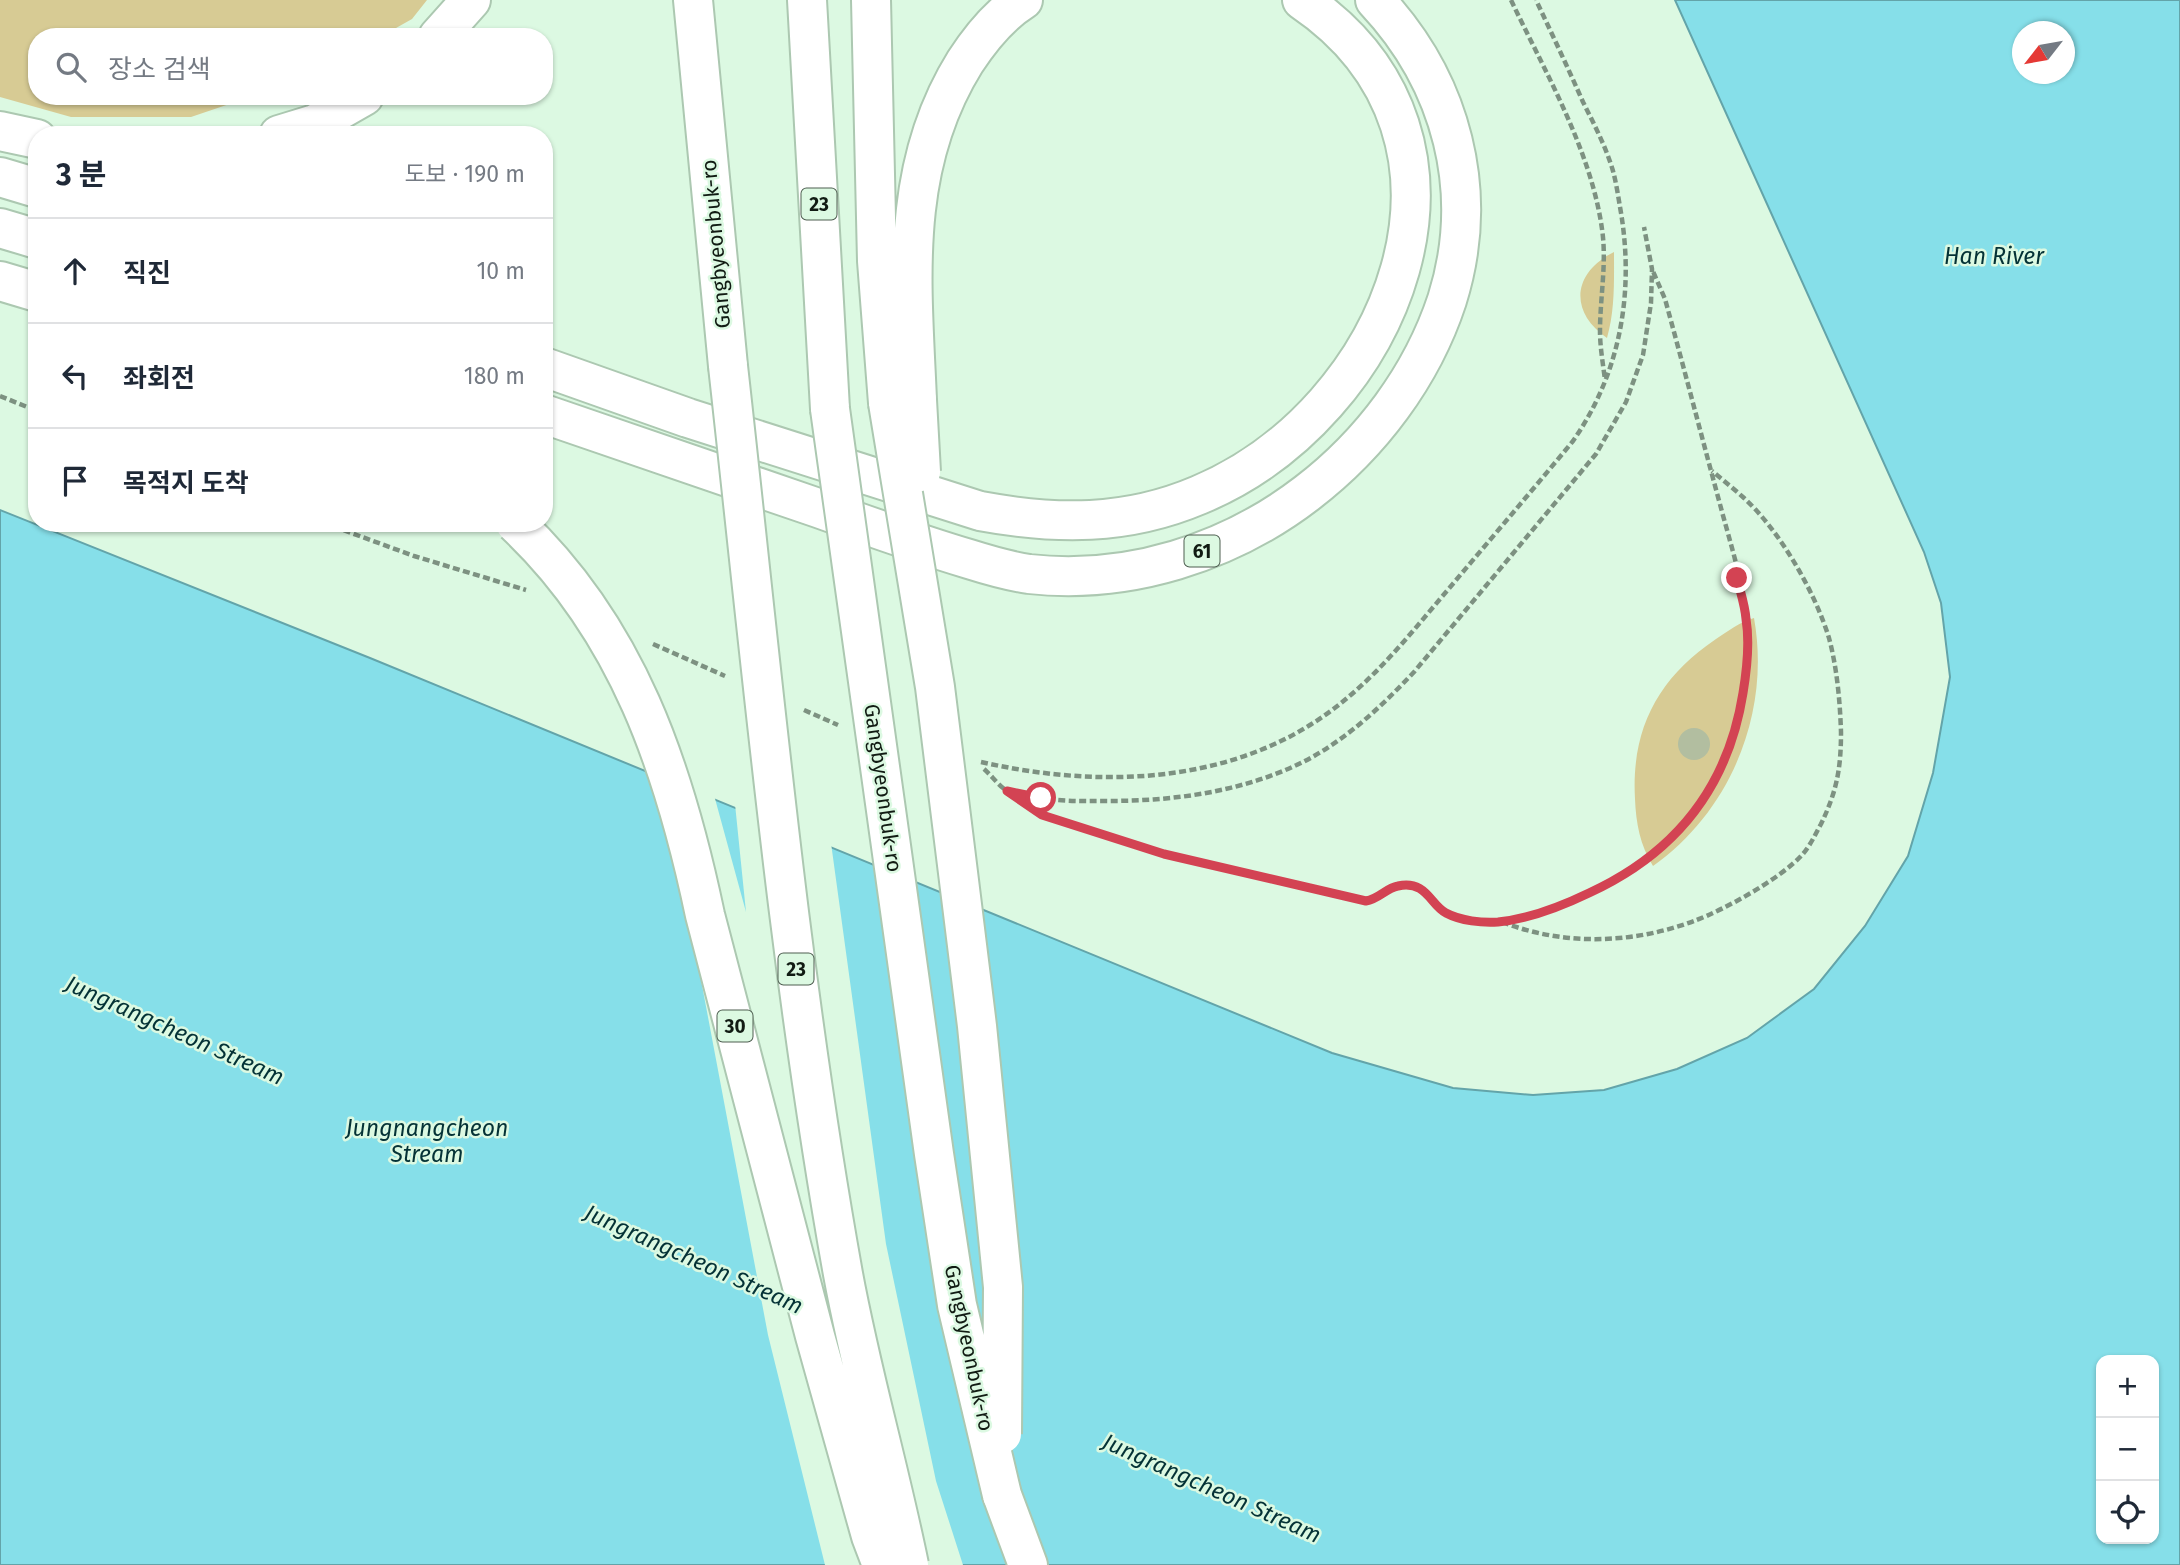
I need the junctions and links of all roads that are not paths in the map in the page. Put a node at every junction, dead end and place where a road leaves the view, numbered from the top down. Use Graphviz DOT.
graph roads {
  1 [pos="471,0"];
  2 [pos="694,0"];
  3 [pos="807,0"];
  4 [pos="871,0"];
  5 [pos="1023,0"];
  6 [pos="1302,0"];
  7 [pos="1375,0"];
  8 [pos="446,28"];
  9 [pos="348,105"];
  10 [pos="308,126"];
  11 [pos="0,131"];
  12 [pos="28,137"];
  13 [pos="0,177"];
  14 [pos="28,185"];
  15 [pos="0,228"];
  16 [pos="28,236"];
  17 [pos="0,281"];
  18 [pos="28,289"];
  19 [pos="553,370"];
  20 [pos="902,402"];
  21 [pos="553,417"];
  22 [pos="523,532"];
  23 [pos="1002,1495"];
  24 [pos="882,1565"];
  25 [pos="909,1565"];
  26 [pos="1028,1565"];
  1 -- 8 [label="highway"];
  2 -- 25 [label="highway, Gangbyeonbuk-ro / 23, bridge"];
  3 -- 23 [label="highway, Gangbyeonbuk-ro / 23, bridge"];
  4 -- 20 [label="highway"];
  5 -- 20 [label="highway"];
  6 -- 19 [label="highway"];
  7 -- 21 [label="highway, 61"];
  9 -- 10 [label="highway"];
  11 -- 12 [label="highway"];
  13 -- 14 [label="highway"];
  15 -- 16 [label="highway"];
  17 -- 18 [label="highway"];
  20 -- 23 [label="highway, bridge"];
  22 -- 24 [label="highway, 30, bridge"];
  23 -- 26 [label="highway, Gangbyeonbuk-ro / 23"];
}
